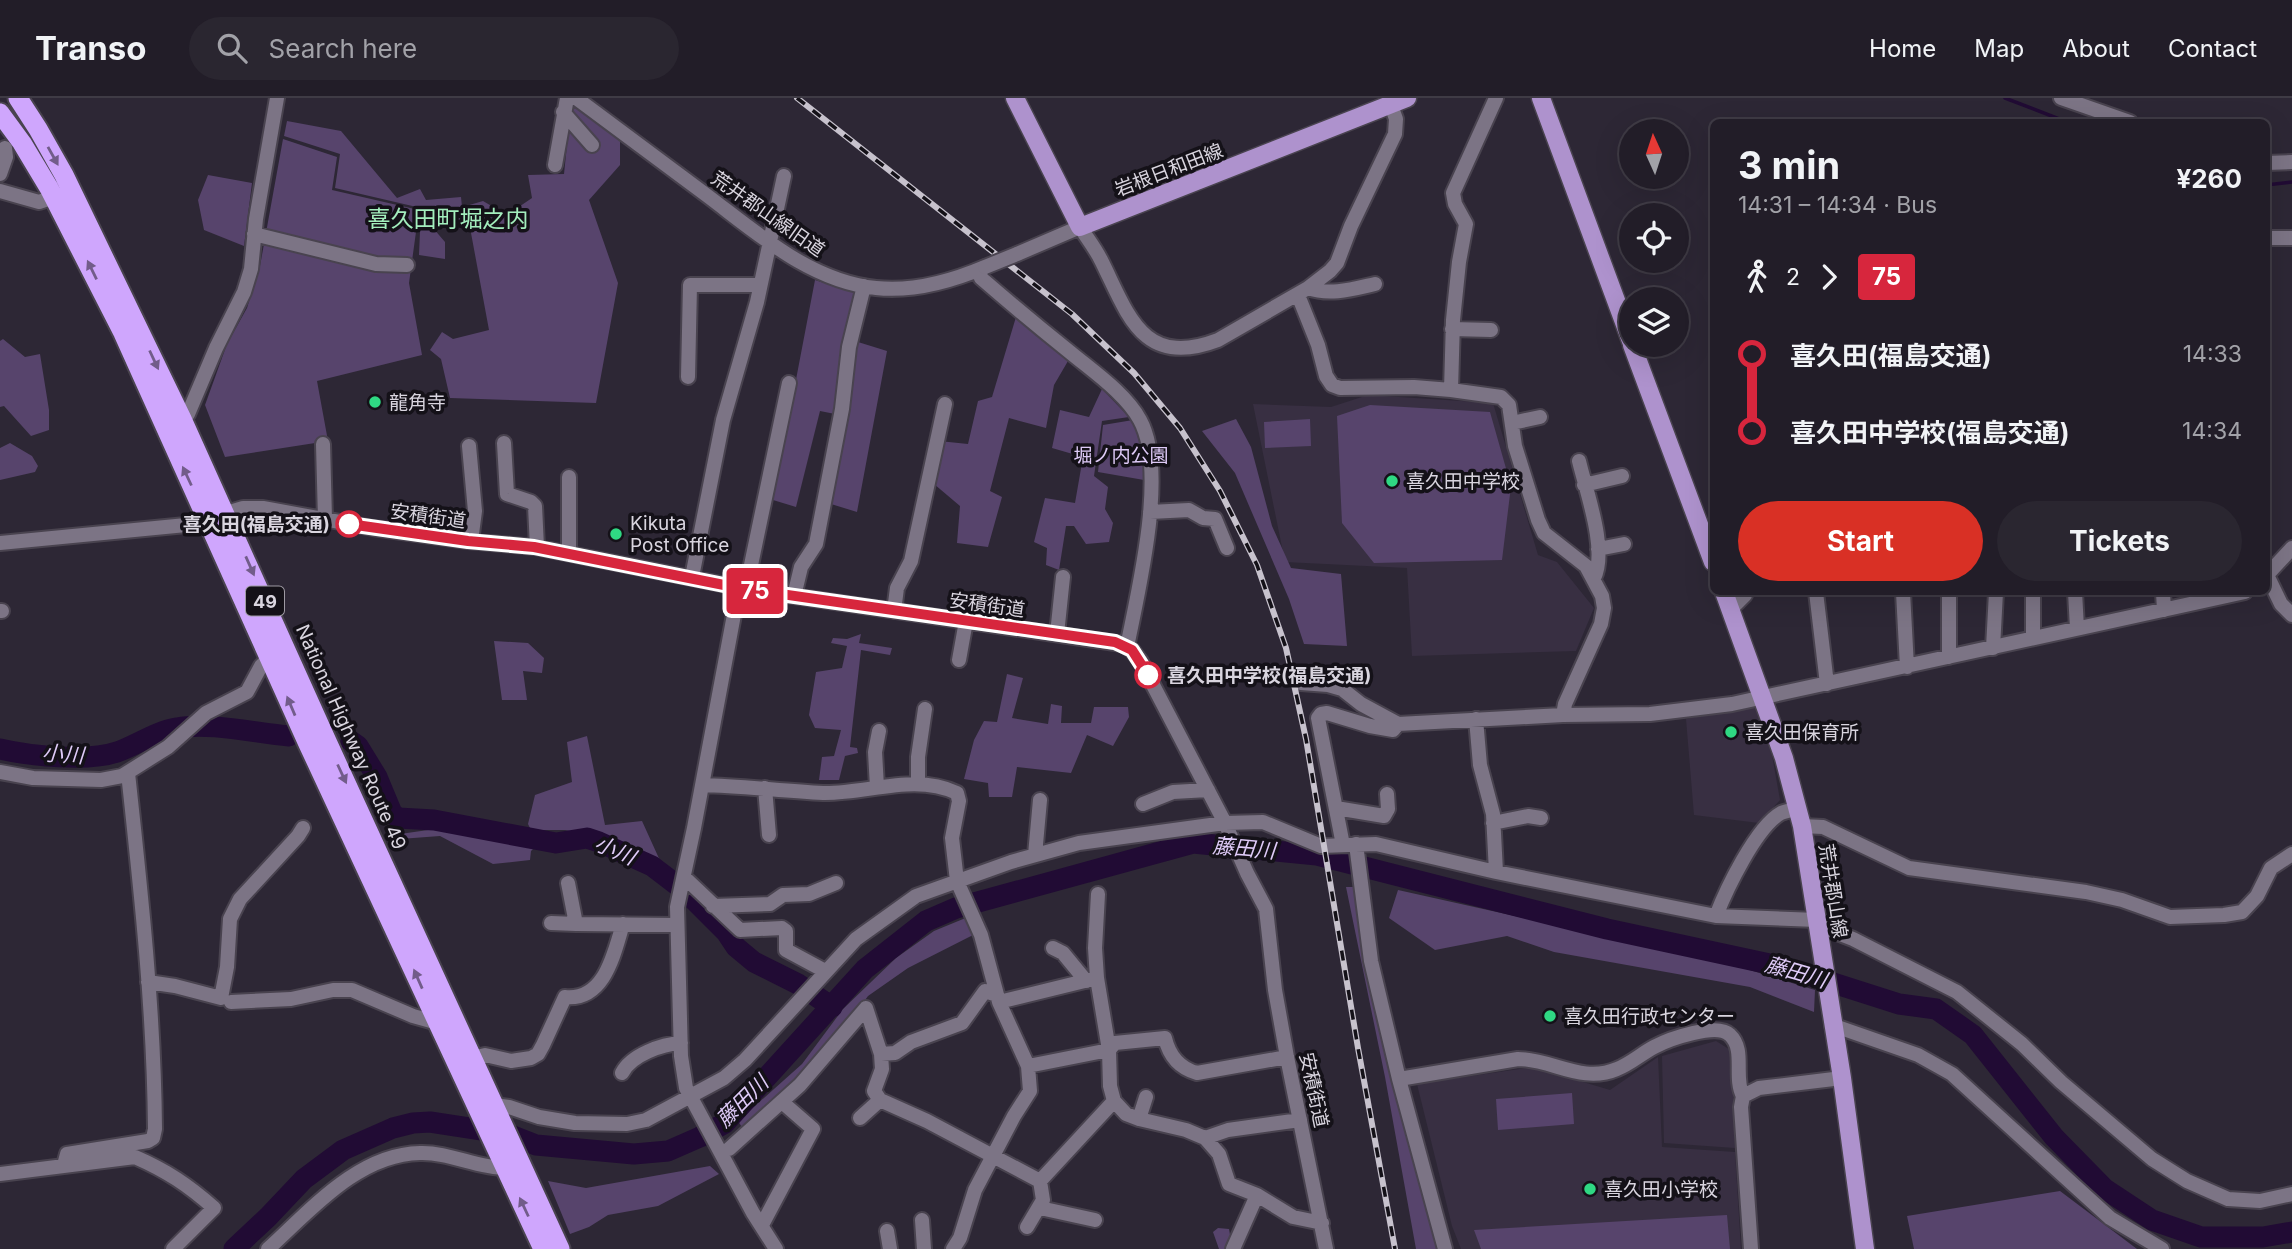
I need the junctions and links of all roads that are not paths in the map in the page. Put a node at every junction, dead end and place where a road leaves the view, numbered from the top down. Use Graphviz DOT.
graph roads {
  1 [pos="18,98"];
  2 [pos="276,98"];
  3 [pos="576,98"];
  4 [pos="1015,98"];
  5 [pos="1496,98"];
  6 [pos="1541,98"];
  7 [pos="2061,98"];
  8 [pos="1399,102"];
  9 [pos="565,105"];
  10 [pos="0,113"];
  11 [pos="2121,119"];
  12 [pos="592,145"];
  13 [pos="8,146"];
  14 [pos="2292,162"];
  15 [pos="2270,163"];
  16 [pos="555,165"];
  17 [pos="0,174"];
  18 [pos="784,176"];
  19 [pos="0,191"];
  20 [pos="54,197"];
  21 [pos="1080,227"];
  22 [pos="254,234"];
  23 [pos="2270,238"];
  24 [pos="2292,238"];
  25 [pos="769,241"];
  26 [pos="407,265"];
  27 [pos="981,269"];
  28 [pos="1375,284"];
  29 [pos="760,285"];
  30 [pos="864,286"];
  31 [pos="1303,292"];
  32 [pos="1619,308"];
  33 [pos="1452,329"];
  34 [pos="1491,330"];
  35 [pos="1637,357"];
  36 [pos="688,377"];
  37 [pos="789,383"];
  38 [pos="1451,390"];
  39 [pos="945,404"];
  40 [pos="1540,417"];
  41 [pos="182,419"];
  42 [pos="1512,423"];
  43 [pos="504,443"];
  44 [pos="323,444"];
  45 [pos="469,446"];
  46 [pos="1579,461"];
  47 [pos="1622,476"];
  48 [pos="569,477"];
  49 [pos="1584,485"];
  50 [pos="1150,512"];
  51 [pos="216,516"];
  52 [pos="325,519"];
  53 [pos="471,541"];
  54 [pos="0,543"];
  55 [pos="1623,544"];
  56 [pos="537,547"];
  57 [pos="1227,548"];
  58 [pos="2292,548"];
  59 [pos="1598,549"];
  60 [pos="569,554"];
  61 [pos="1710,554"];
  62 [pos="2270,572"];
  63 [pos="692,577"];
  64 [pos="1063,577"];
  65 [pos="1594,578"];
  66 [pos="2270,581"];
  67 [pos="743,589"];
  68 [pos="1725,595"];
  69 [pos="1745,595"];
  70 [pos="1816,595"];
  71 [pos="1903,595"];
  72 [pos="1949,595"];
  73 [pos="1996,595"];
  74 [pos="2032,595"];
  75 [pos="2075,595"];
  76 [pos="2163,595"];
  77 [pos="2232,595"];
  78 [pos="794,596"];
  79 [pos="1731,609"];
  80 [pos="2164,610"];
  81 [pos="894,611"];
  82 [pos="2292,615"];
  83 [pos="966,621"];
  84 [pos="2077,628"];
  85 [pos="1057,634"];
  86 [pos="2033,638"];
  87 [pos="1127,647"];
  88 [pos="1993,648"];
  89 [pos="270,657"];
  90 [pos="1949,657"];
  91 [pos="959,660"];
  92 [pos="1907,667"];
  93 [pos="1301,683"];
  94 [pos="1826,684"];
  95 [pos="1763,696"];
  96 [pos="925,709"];
  97 [pos="1563,715"];
  98 [pos="1476,719"];
  99 [pos="1398,724"];
  100 [pos="879,731"];
  101 [pos="0,772"];
  102 [pos="128,773"];
  103 [pos="918,784"];
  104 [pos="702,785"];
  105 [pos="877,787"];
  106 [pos="765,788"];
  107 [pos="1208,790"];
  108 [pos="1387,794"];
  109 [pos="1040,800"];
  110 [pos="1143,804"];
  111 [pos="1336,808"];
  112 [pos="1541,818"];
  113 [pos="1800,818"];
  114 [pos="1225,823"];
  115 [pos="1493,823"];
  116 [pos="303,828"];
  117 [pos="769,835"];
  118 [pos="1350,845"];
  119 [pos="2292,854"];
  120 [pos="1035,855"];
  121 [pos="1496,872"];
  122 [pos="957,881"];
  123 [pos="568,883"];
  124 [pos="836,883"];
  125 [pos="682,885"];
  126 [pos="1098,894"];
  127 [pos="713,906"];
  128 [pos="1716,916"];
  129 [pos="551,923"];
  130 [pos="576,924"];
  131 [pos="623,925"];
  132 [pos="677,925"];
  133 [pos="1818,927"];
  134 [pos="1053,948"];
  135 [pos="825,971"];
  136 [pos="1091,980"];
  137 [pos="148,982"];
  138 [pos="998,999"];
  139 [pos="231,1002"];
  140 [pos="1831,1018"];
  141 [pos="438,1023"];
  142 [pos="681,1043"];
  143 [pos="1109,1050"];
  144 [pos="881,1054"];
  145 [pos="1287,1057"];
  146 [pos="472,1058"];
  147 [pos="1028,1066"];
  148 [pos="622,1073"];
  149 [pos="1842,1078"];
  150 [pos="1399,1079"];
  151 [pos="691,1095"];
  152 [pos="1743,1096"];
  153 [pos="1146,1097"];
  154 [pos="880,1100"];
  155 [pos="1114,1101"];
  156 [pos="782,1102"];
  157 [pos="489,1108"];
  158 [pos="860,1118"];
  159 [pos="1139,1119"];
  160 [pos="1300,1120"];
  161 [pos="1205,1138"];
  162 [pos="726,1151"];
  163 [pos="992,1157"];
  164 [pos="64,1165"];
  165 [pos="511,1166"];
  166 [pos="0,1174"];
  167 [pos="1040,1181"];
  168 [pos="2292,1194"];
  169 [pos="1256,1195"];
  170 [pos="1040,1208"];
  171 [pos="922,1220"];
  172 [pos="1094,1220"];
  173 [pos="1322,1223"];
  174 [pos="762,1225"];
  175 [pos="1027,1227"];
  176 [pos="887,1231"];
  177 [pos="173,1249"];
  178 [pos="268,1249"];
  179 [pos="543,1249"];
  180 [pos="560,1249"];
  181 [pos="776,1249"];
  182 [pos="890,1249"];
  183 [pos="924,1249"];
  184 [pos="953,1249"];
  185 [pos="1234,1249"];
  186 [pos="1326,1249"];
  187 [pos="1445,1249"];
  188 [pos="1751,1249"];
  189 [pos="1865,1249"];
  190 [pos="2162,1249"];
  1 -- 41 [label="highway, National Highway Route 49 / 49, one-way"];
  2 -- 22 [label="street"];
  3 -- 25 [label="street, 荒井郡山線旧道"];
  4 -- 21 [label="main road"];
  5 -- 33 [label="street"];
  6 -- 32 [label="main road"];
  7 -- 11 [label="street"];
  8 -- 21 [label="main road, 岩根日和田線"];
  8 -- 31 [label="street"];
  9 -- 12 [label="street"];
  9 -- 16 [label="street"];
  10 -- 13 [label="highway, National Highway Route 49 / 49"];
  13 -- 17 [label="street"];
  13 -- 20 [label="highway, National Highway Route 49 / 49"];
  14 -- 15 [label="street"];
  18 -- 25 [label="street"];
  19 -- 20 [label="street"];
  51 -- 20 [label="highway, National Highway Route 49 / 49, one-way"];
  21 -- 27 [label="street, 荒井郡山線旧道, bridge"];
  21 -- 31 [label="street"];
  22 -- 26 [label="street"];
  22 -- 41 [label="street"];
  23 -- 24 [label="street"];
  25 -- 29 [label="street"];
  25 -- 30 [label="street, 荒井郡山線旧道"];
  27 -- 30 [label="street, 荒井郡山線旧道"];
  27 -- 50 [label="street"];
  28 -- 31 [label="street"];
  29 -- 36 [label="street"];
  29 -- 63 [label="street"];
  30 -- 78 [label="street"];
  31 -- 38 [label="street"];
  33 -- 34 [label="street"];
  33 -- 38 [label="street"];
  35 -- 61 [label="main road"];
  37 -- 67 [label="street"];
  38 -- 42 [label="street"];
  39 -- 81 [label="street"];
  40 -- 42 [label="street"];
  41 -- 51 [label="highway, National Highway Route 49 / 49"];
  42 -- 65 [label="street"];
  43 -- 56 [label="street"];
  44 -- 52 [label="street"];
  45 -- 53 [label="street"];
  46 -- 49 [label="street"];
  47 -- 49 [label="street"];
  48 -- 60 [label="street"];
  49 -- 59 [label="street"];
  50 -- 57 [label="street"];
  50 -- 87 [label="street"];
  51 -- 52 [label="street, 安積街道"];
  51 -- 54 [label="street, 安積街道"];
  51 -- 89 [label="highway, National Highway Route 49 / 49"];
  51 -- 146 [label="highway, National Highway Route 49 / 49, one-way"];
  52 -- 53 [label="street, 安積街道"];
  53 -- 56 [label="street, 安積街道"];
  55 -- 59 [label="street"];
  56 -- 60 [label="street, 安積街道"];
  58 -- 62 [label="street"];
  59 -- 65 [label="street"];
  60 -- 63 [label="street, 安積街道"];
  63 -- 67 [label="street, 安積街道"];
  64 -- 85 [label="street"];
  65 -- 97 [label="street"];
  66 -- 82 [label="street"];
  67 -- 78 [label="street, 安積街道"];
  67 -- 104 [label="street"];
  68 -- 79 [label="main road, 荒井郡山線"];
  69 -- 79 [label="street"];
  70 -- 94 [label="street"];
  71 -- 92 [label="street"];
  72 -- 90 [label="street"];
  73 -- 88 [label="street"];
  74 -- 86 [label="street"];
  75 -- 84 [label="street"];
  76 -- 80 [label="street"];
  77 -- 80 [label="street"];
  78 -- 81 [label="street, 安積街道"];
  79 -- 95 [label="main road, 荒井郡山線"];
  80 -- 84 [label="street"];
  81 -- 83 [label="street, 安積街道"];
  83 -- 85 [label="street, 安積街道"];
  83 -- 91 [label="street"];
  84 -- 86 [label="street"];
  85 -- 87 [label="street, 安積街道"];
  86 -- 88 [label="street"];
  87 -- 107 [label="street, 安積街道"];
  88 -- 90 [label="street"];
  89 -- 102 [label="street"];
  141 -- 89 [label="highway, National Highway Route 49 / 49, one-way"];
  90 -- 92 [label="street"];
  92 -- 94 [label="street"];
  93 -- 99 [label="street"];
  94 -- 95 [label="street"];
  95 -- 97 [label="street"];
  95 -- 113 [label="main road, 荒井郡山線"];
  96 -- 103 [label="street"];
  97 -- 98 [label="street"];
  98 -- 99 [label="street"];
  98 -- 115 [label="street"];
  99 -- 111 [label="street"];
  100 -- 105 [label="street"];
  101 -- 102 [label="street"];
  102 -- 137 [label="street"];
  103 -- 105 [label="street"];
  103 -- 122 [label="street"];
  104 -- 106 [label="street"];
  104 -- 125 [label="street"];
  105 -- 106 [label="street"];
  106 -- 117 [label="street"];
  107 -- 110 [label="street"];
  107 -- 114 [label="street, 安積街道"];
  108 -- 111 [label="street"];
  109 -- 120 [label="street"];
  111 -- 118 [label="street"];
  112 -- 115 [label="street"];
  113 -- 119 [label="street"];
  113 -- 128 [label="street"];
  113 -- 133 [label="main road, 荒井郡山線"];
  114 -- 118 [label="street"];
  114 -- 120 [label="street"];
  114 -- 145 [label="street, 安積街道"];
  115 -- 121 [label="street"];
  116 -- 137 [label="street"];
  118 -- 121 [label="street"];
  118 -- 150 [label="street"];
  120 -- 122 [label="street"];
  121 -- 128 [label="street"];
  122 -- 135 [label="street"];
  122 -- 138 [label="street"];
  123 -- 130 [label="street"];
  124 -- 127 [label="street"];
  125 -- 127 [label="street"];
  125 -- 132 [label="street"];
  126 -- 136 [label="street"];
  127 -- 135 [label="street"];
  128 -- 133 [label="street"];
  129 -- 130 [label="street"];
  130 -- 131 [label="street"];
  131 -- 132 [label="street"];
  131 -- 146 [label="street"];
  132 -- 142 [label="street"];
  133 -- 140 [label="main road, 荒井郡山線"];
  133 -- 168 [label="street"];
  134 -- 136 [label="street"];
  135 -- 151 [label="street"];
  136 -- 138 [label="street"];
  136 -- 143 [label="street"];
  137 -- 164 [label="street"];
  138 -- 144 [label="street"];
  138 -- 147 [label="street"];
  139 -- 141 [label="street"];
  140 -- 149 [label="main road, 荒井郡山線"];
  140 -- 190 [label="street"];
  141 -- 157 [label="highway, National Highway Route 49 / 49"];
  142 -- 148 [label="street"];
  142 -- 151 [label="street"];
  143 -- 145 [label="street"];
  143 -- 147 [label="street"];
  143 -- 155 [label="street"];
  144 -- 154 [label="street"];
  144 -- 156 [label="street"];
  145 -- 160 [label="street, 安積街道"];
  146 -- 157 [label="highway, National Highway Route 49 / 49"];
  147 -- 163 [label="street"];
  149 -- 152 [label="street"];
  149 -- 189 [label="main road, 荒井郡山線"];
  150 -- 152 [label="street"];
  150 -- 187 [label="street"];
  151 -- 157 [label="street"];
  151 -- 162 [label="street"];
  152 -- 188 [label="street"];
  153 -- 159 [label="street"];
  154 -- 158 [label="street"];
  154 -- 163 [label="street"];
  155 -- 159 [label="street"];
  155 -- 167 [label="street"];
  156 -- 162 [label="street"];
  156 -- 174 [label="street"];
  157 -- 165 [label="highway, National Highway Route 49 / 49"];
  159 -- 161 [label="street"];
  160 -- 161 [label="street"];
  160 -- 173 [label="street, 安積街道"];
  161 -- 169 [label="street"];
  162 -- 174 [label="street"];
  163 -- 167 [label="street"];
  163 -- 184 [label="street"];
  164 -- 166 [label="street"];
  164 -- 177 [label="street"];
  165 -- 178 [label="street"];
  179 -- 165 [label="highway, National Highway Route 49 / 49, one-way"];
  165 -- 180 [label="highway, National Highway Route 49 / 49"];
  167 -- 170 [label="street"];
  169 -- 173 [label="street"];
  169 -- 185 [label="street"];
  170 -- 172 [label="street"];
  170 -- 175 [label="street"];
  171 -- 183 [label="street"];
  173 -- 186 [label="street, 安積街道"];
  174 -- 181 [label="street"];
  176 -- 182 [label="street"];
}
